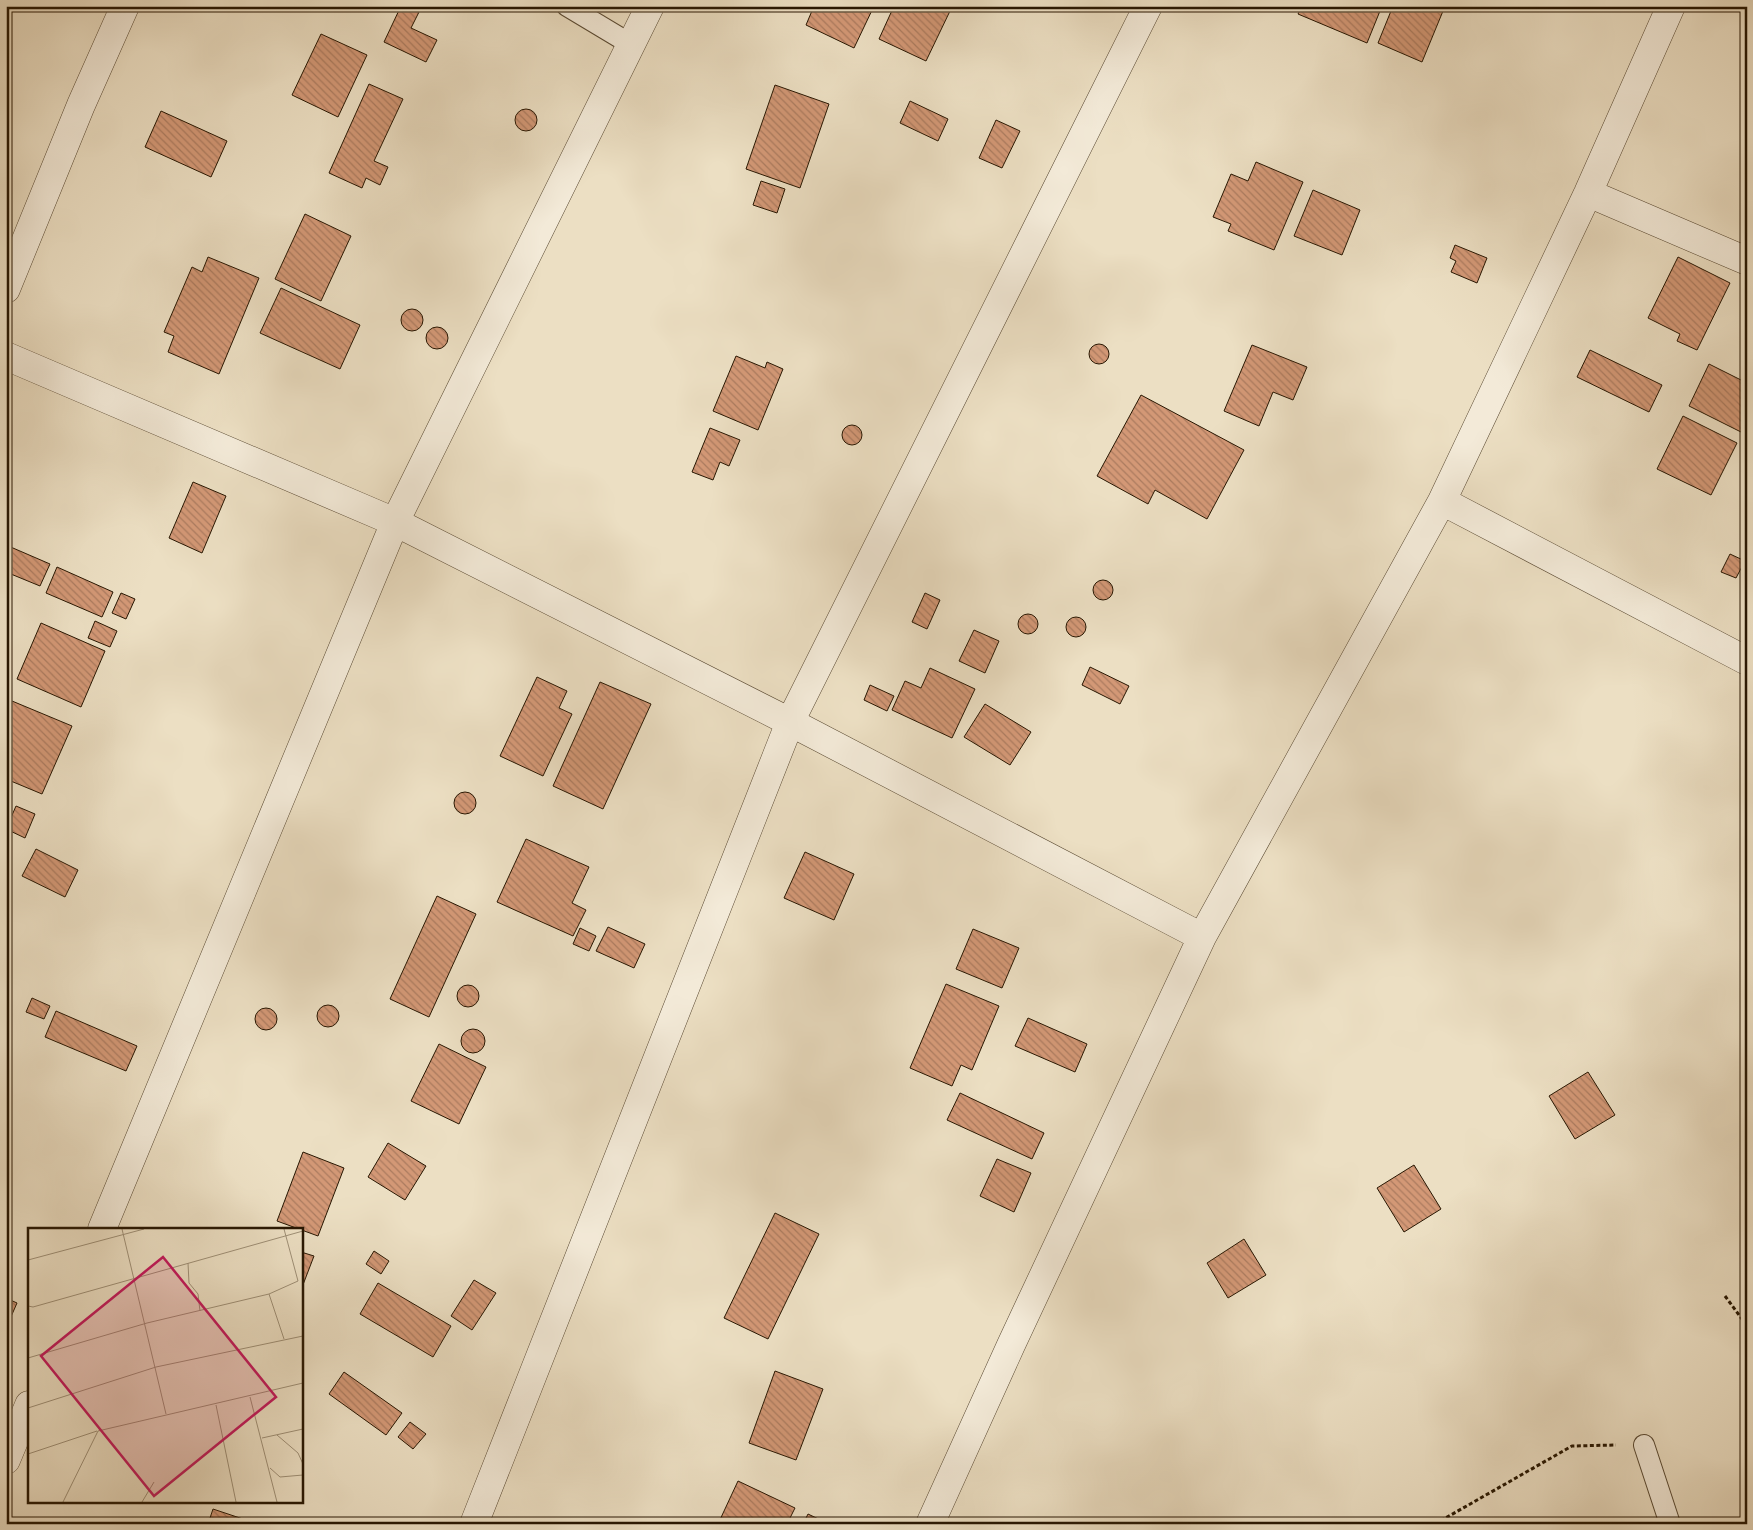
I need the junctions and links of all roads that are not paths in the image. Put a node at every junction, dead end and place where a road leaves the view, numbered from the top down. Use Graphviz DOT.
graph roads {
  1 [pos="125,6"];
  2 [pos="567,6"];
  3 [pos="650,6"];
  4 [pos="1148,6"];
  5 [pos="1671,6"];
  6 [pos="632,45"];
  7 [pos="1588,193"];
  8 [pos="1747,261"];
  9 [pos="6,289"];
  10 [pos="6,356"];
  11 [pos="1442,501"];
  12 [pos="395,522"];
  13 [pos="1747,661"];
  14 [pos="790,722"];
  15 [pos="1202,937"];
  16 [pos="102,1228"];
  17 [pos="28,1407"];
  18 [pos="1644,1445"];
  19 [pos="6,1460"];
  20 [pos="474,1524"];
  21 [pos="930,1524"];
  22 [pos="1670,1524"];
  1 -- 9 [label="street"];
  2 -- 6 [label="lane"];
  3 -- 6 [label="street"];
  4 -- 14 [label="street"];
  5 -- 7 [label="street"];
  6 -- 12 [label="street"];
  7 -- 8 [label="street"];
  7 -- 11 [label="street"];
  10 -- 12 [label="street"];
  11 -- 13 [label="street"];
  11 -- 15 [label="street"];
  12 -- 14 [label="street"];
  12 -- 16 [label="street"];
  14 -- 15 [label="street"];
  14 -- 20 [label="street"];
  15 -- 21 [label="street"];
  17 -- 19 [label="street"];
  18 -- 22 [label="lane"];
}
